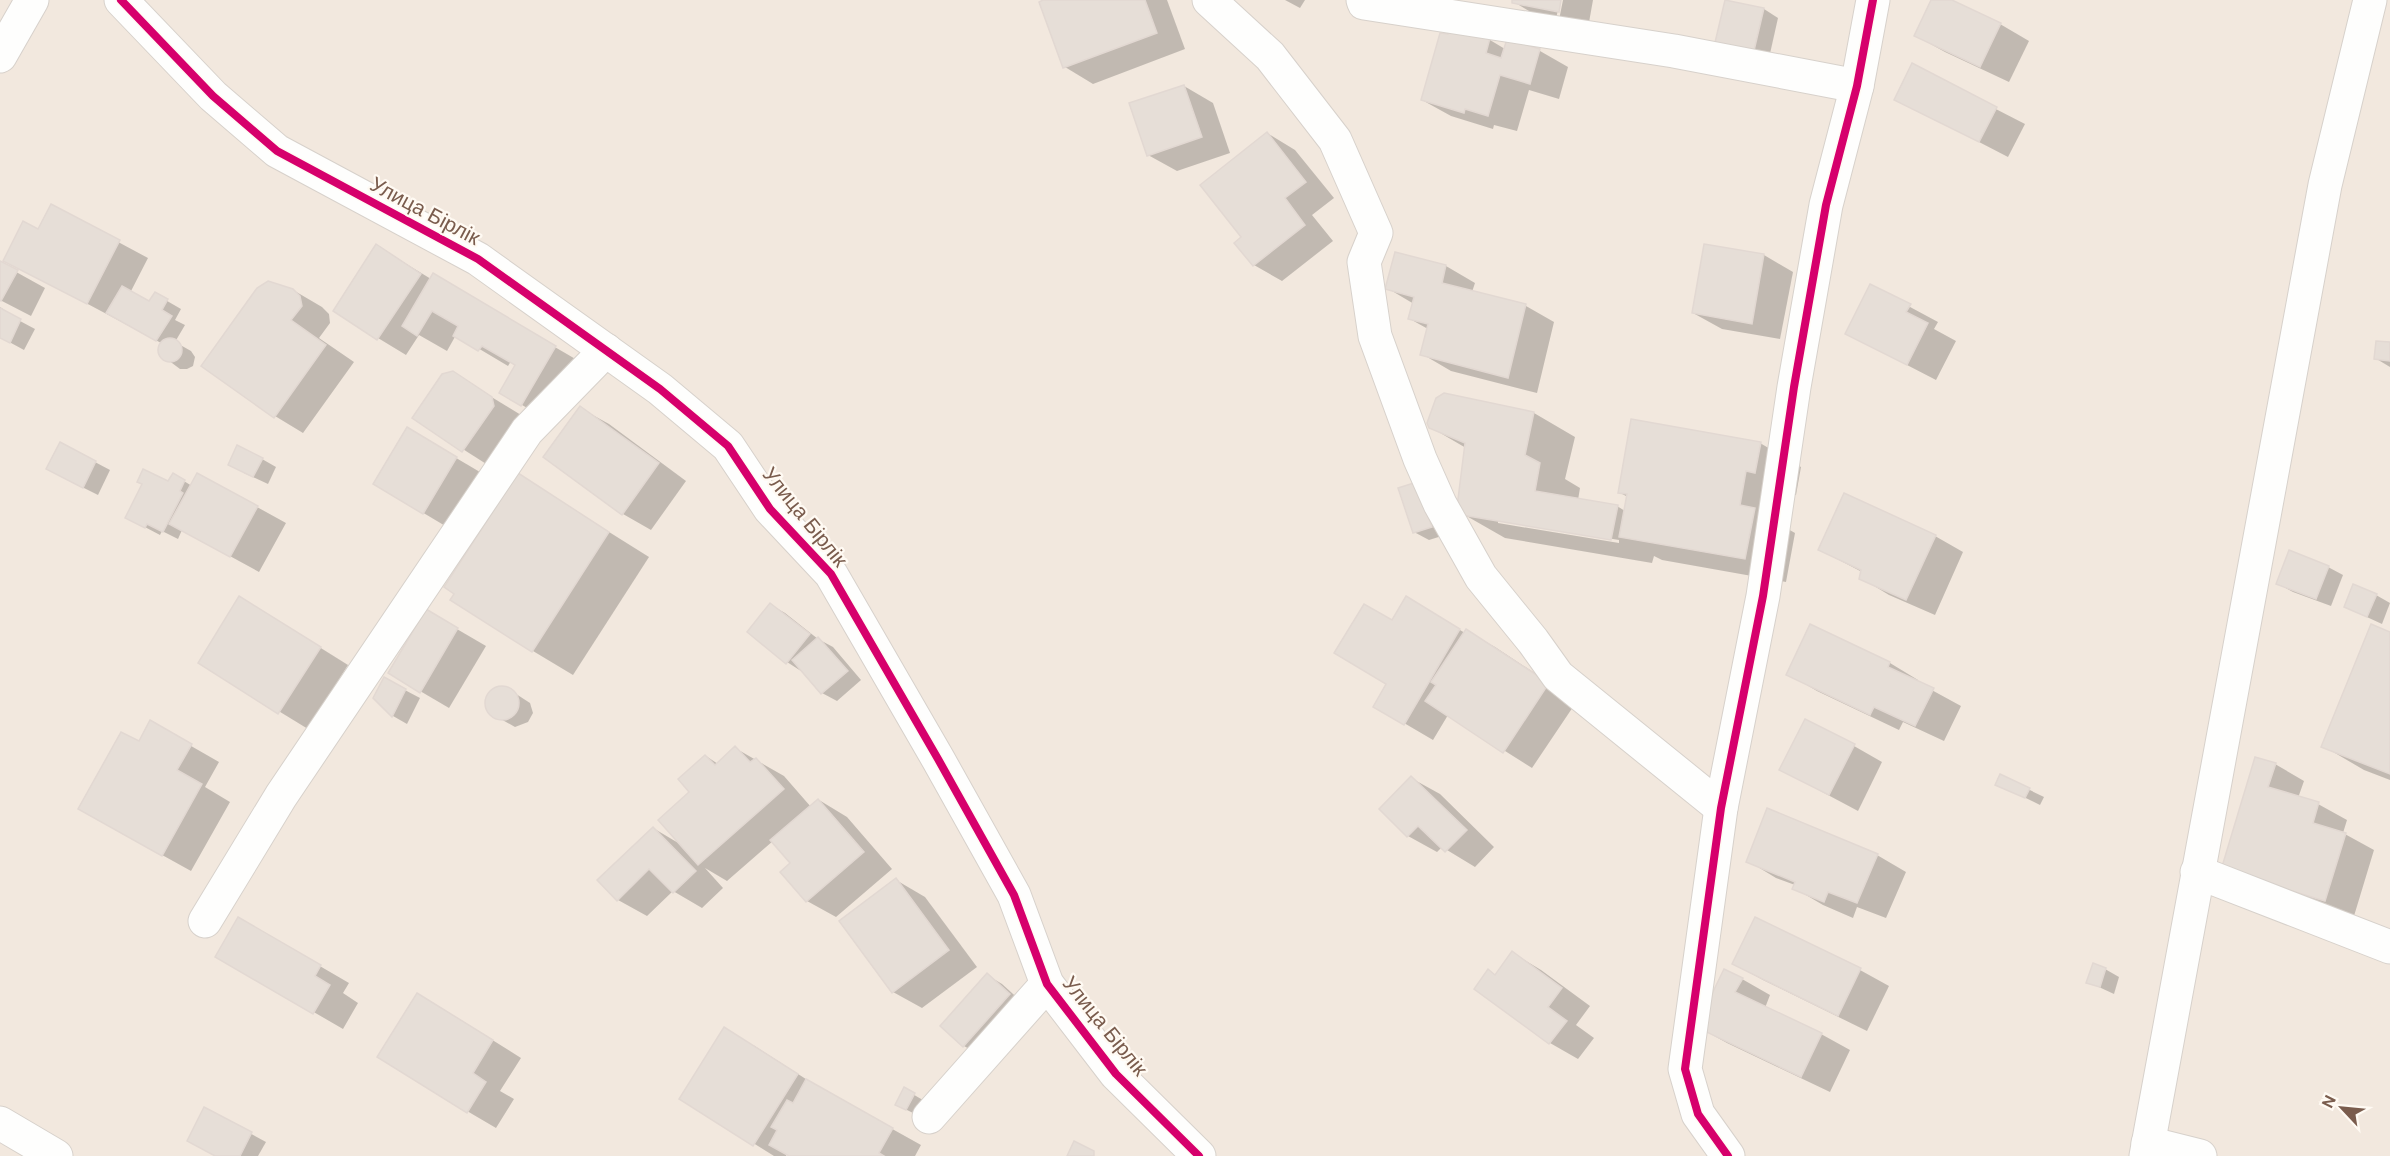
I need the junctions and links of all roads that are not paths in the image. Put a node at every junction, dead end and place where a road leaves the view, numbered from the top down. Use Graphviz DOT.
graph roads {
  1 [pos="32,0"];
  2 [pos="121,0"];
  3 [pos="1209,0"];
  4 [pos="1363,0"];
  5 [pos="1873,0"];
  6 [pos="2370,0"];
  7 [pos="0,56"];
  8 [pos="1857,86"];
  9 [pos="606,350"];
  10 [pos="1721,808"];
  11 [pos="2197,872"];
  12 [pos="205,921"];
  13 [pos="2390,947"];
  14 [pos="1047,984"];
  15 [pos="929,1117"];
  16 [pos="0,1123"];
  17 [pos="2147,1149"];
  18 [pos="56,1156"];
  19 [pos="1198,1156"];
  20 [pos="1728,1156"];
  21 [pos="2200,1156"];
  1 -- 7 [label="street"];
  2 -- 9 [label="street, Улица Бірлік"];
  3 -- 10 [label="street"];
  4 -- 8 [label="street"];
  5 -- 8 [label="street"];
  6 -- 11 [label="street"];
  8 -- 10 [label="street"];
  9 -- 12 [label="street"];
  9 -- 14 [label="street, Улица Бірлік"];
  10 -- 20 [label="street"];
  11 -- 13 [label="street"];
  11 -- 17 [label="street"];
  14 -- 15 [label="street"];
  14 -- 19 [label="street, Улица Бірлік"];
  16 -- 18 [label="street"];
  17 -- 21 [label="street"];
}
